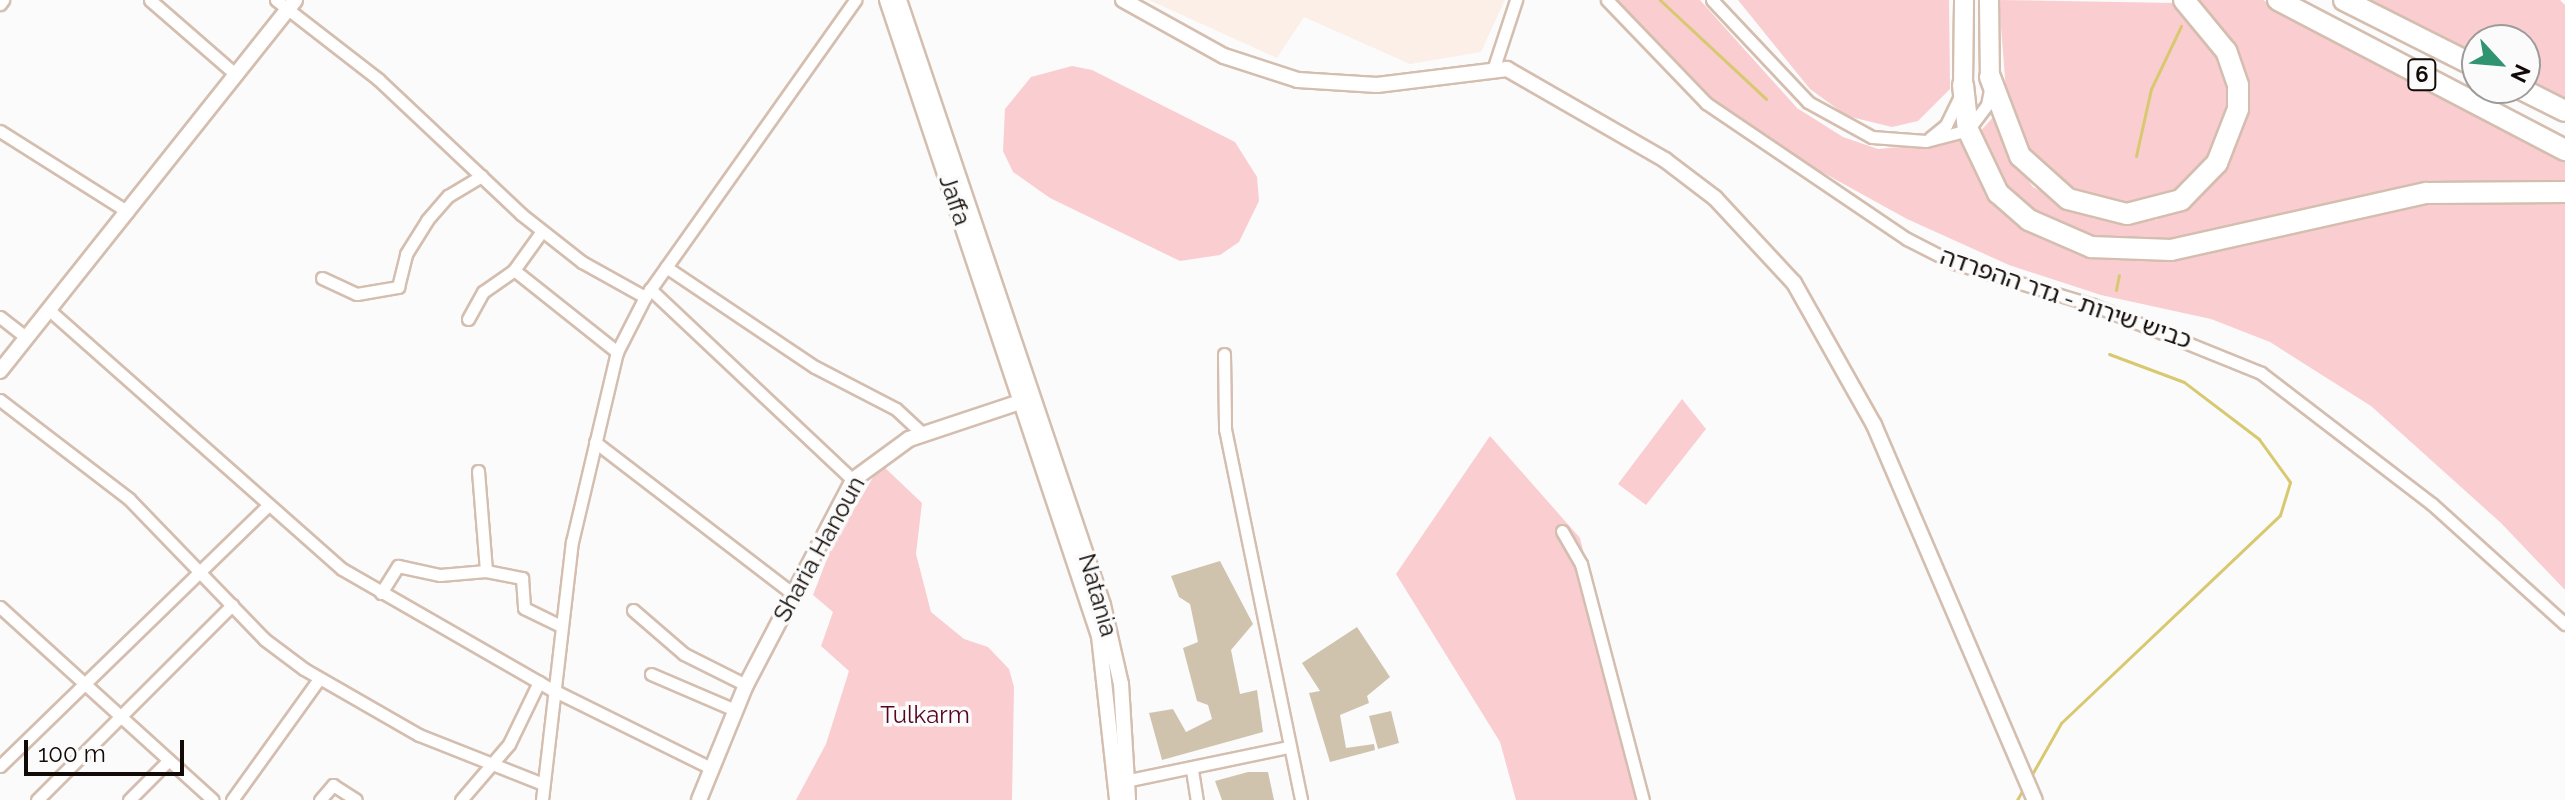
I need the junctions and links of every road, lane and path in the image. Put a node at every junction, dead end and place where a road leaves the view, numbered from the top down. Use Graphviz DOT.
graph roads {
  1 [pos="150,0"];
  2 [pos="855,0"];
  3 [pos="887,0"];
  4 [pos="899,0"];
  5 [pos="1123,0"];
  6 [pos="1516,0"];
  7 [pos="1607,0"];
  8 [pos="1712,0"];
  9 [pos="1964,0"];
  10 [pos="1989,0"];
  11 [pos="2184,0"];
  12 [pos="2278,0"];
  13 [pos="2344,0"];
  14 [pos="286,3"];
  15 [pos="2461,59"];
  16 [pos="1494,67"];
  17 [pos="235,74"];
  18 [pos="1990,77"];
  19 [pos="1963,85"];
  20 [pos="2541,99"];
  21 [pos="2565,111"];
  22 [pos="1968,130"];
  23 [pos="0,131"];
  24 [pos="1926,141"];
  25 [pos="2565,150"];
  26 [pos="481,176"];
  27 [pos="2565,192"];
  28 [pos="128,212"];
  29 [pos="542,231"];
  30 [pos="666,267"];
  31 [pos="514,270"];
  32 [pos="322,278"];
  33 [pos="648,293"];
  34 [pos="48,309"];
  35 [pos="0,317"];
  36 [pos="468,319"];
  37 [pos="26,337"];
  38 [pos="617,352"];
  39 [pos="1224,354"];
  40 [pos="0,371"];
  41 [pos="1030,399"];
  42 [pos="0,400"];
  43 [pos="922,433"];
  44 [pos="595,442"];
  45 [pos="478,471"];
  46 [pos="853,480"];
  47 [pos="268,505"];
  48 [pos="1562,531"];
  49 [pos="486,571"];
  50 [pos="200,574"];
  51 [pos="381,593"];
  52 [pos="793,594"];
  53 [pos="232,605"];
  54 [pos="0,607"];
  55 [pos="633,610"];
  56 [pos="2565,624"];
  57 [pos="559,625"];
  58 [pos="651,674"];
  59 [pos="319,679"];
  60 [pos="539,682"];
  61 [pos="85,683"];
  62 [pos="746,685"];
  63 [pos="551,689"];
  64 [pos="735,710"];
  65 [pos="115,716"];
  66 [pos="1287,747"];
  67 [pos="166,763"];
  68 [pos="492,764"];
  69 [pos="0,766"];
  70 [pos="711,768"];
  71 [pos="1192,770"];
  72 [pos="1122,782"];
  73 [pos="543,784"];
  74 [pos="37,800"];
  75 [pos="129,800"];
  76 [pos="213,800"];
  77 [pos="232,800"];
  78 [pos="320,800"];
  79 [pos="356,800"];
  80 [pos="461,800"];
  81 [pos="542,800"];
  82 [pos="699,800"];
  83 [pos="1117,800"];
  84 [pos="1128,800"];
  85 [pos="1197,800"];
  86 [pos="1301,800"];
  87 [pos="1643,800"];
  88 [pos="2035,800"];
  1 -- 17 [label="street"];
  2 -- 30 [label="street"];
  3 -- 41 [label="street, Jaffa"];
  4 -- 41 [label="street, Jaffa"];
  5 -- 16 [label="street"];
  6 -- 16 [label="street"];
  7 -- 56 [label="street, כביש שירות - גדר ההפרדה"];
  8 -- 24 [label="street"];
  9 -- 19 [label="highway"];
  10 -- 18 [label="highway"];
  11 -- 18 [label="highway"];
  12 -- 25 [label="highway, 6"];
  13 -- 15 [label="highway, 6"];
  14 -- 17 [label="street"];
  14 -- 26 [label="street"];
  16 -- 88 [label="street"];
  17 -- 28 [label="street"];
  18 -- 22 [label="street"];
  19 -- 22 [label="highway"];
  19 -- 24 [label="street"];
  20 -- 21 [label="highway"];
  22 -- 24 [label="street"];
  22 -- 27 [label="highway"];
  23 -- 28 [label="street"];
  26 -- 29 [label="street"];
  26 -- 32 [label="street"];
  28 -- 34 [label="street"];
  29 -- 31 [label="street"];
  29 -- 33 [label="street"];
  30 -- 33 [label="street"];
  30 -- 43 [label="street"];
  31 -- 36 [label="street"];
  31 -- 38 [label="street"];
  33 -- 38 [label="street"];
  33 -- 46 [label="street"];
  34 -- 37 [label="street"];
  34 -- 47 [label="street"];
  35 -- 37 [label="street"];
  37 -- 40 [label="street"];
  38 -- 44 [label="street"];
  39 -- 66 [label="street"];
  41 -- 43 [label="street, Sharia Hanoun"];
  41 -- 72 [label="street, Natania"];
  42 -- 50 [label="street"];
  43 -- 46 [label="street, Sharia Hanoun"];
  44 -- 52 [label="street"];
  44 -- 57 [label="street"];
  45 -- 49 [label="street"];
  46 -- 52 [label="street, Sharia Hanoun"];
  47 -- 50 [label="street"];
  47 -- 51 [label="street"];
  48 -- 87 [label="street"];
  49 -- 51 [label="street"];
  49 -- 57 [label="street"];
  50 -- 53 [label="street"];
  50 -- 61 [label="street"];
  51 -- 60 [label="street"];
  52 -- 62 [label="street, Sharia Hanoun"];
  53 -- 59 [label="street"];
  53 -- 65 [label="street"];
  54 -- 61 [label="street"];
  55 -- 62 [label="street"];
  57 -- 63 [label="street"];
  58 -- 64 [label="street"];
  59 -- 68 [label="street"];
  59 -- 77 [label="street"];
  60 -- 63 [label="street"];
  60 -- 68 [label="street"];
  61 -- 65 [label="street"];
  61 -- 69 [label="street"];
  62 -- 64 [label="street, Sharia Hanoun"];
  63 -- 70 [label="street"];
  63 -- 73 [label="street"];
  64 -- 70 [label="street, Sharia Hanoun"];
  65 -- 67 [label="street"];
  65 -- 74 [label="street"];
  66 -- 71 [label="street"];
  66 -- 86 [label="street"];
  67 -- 75 [label="street"];
  67 -- 76 [label="street"];
  68 -- 73 [label="street"];
  68 -- 80 [label="street"];
  70 -- 82 [label="street, Sharia Hanoun"];
  71 -- 72 [label="street"];
  71 -- 85 [label="street"];
  72 -- 83 [label="street, Natania"];
  72 -- 84 [label="street, Natania"];
  73 -- 81 [label="street"];
  78 -- 79 [label="street"];
}
